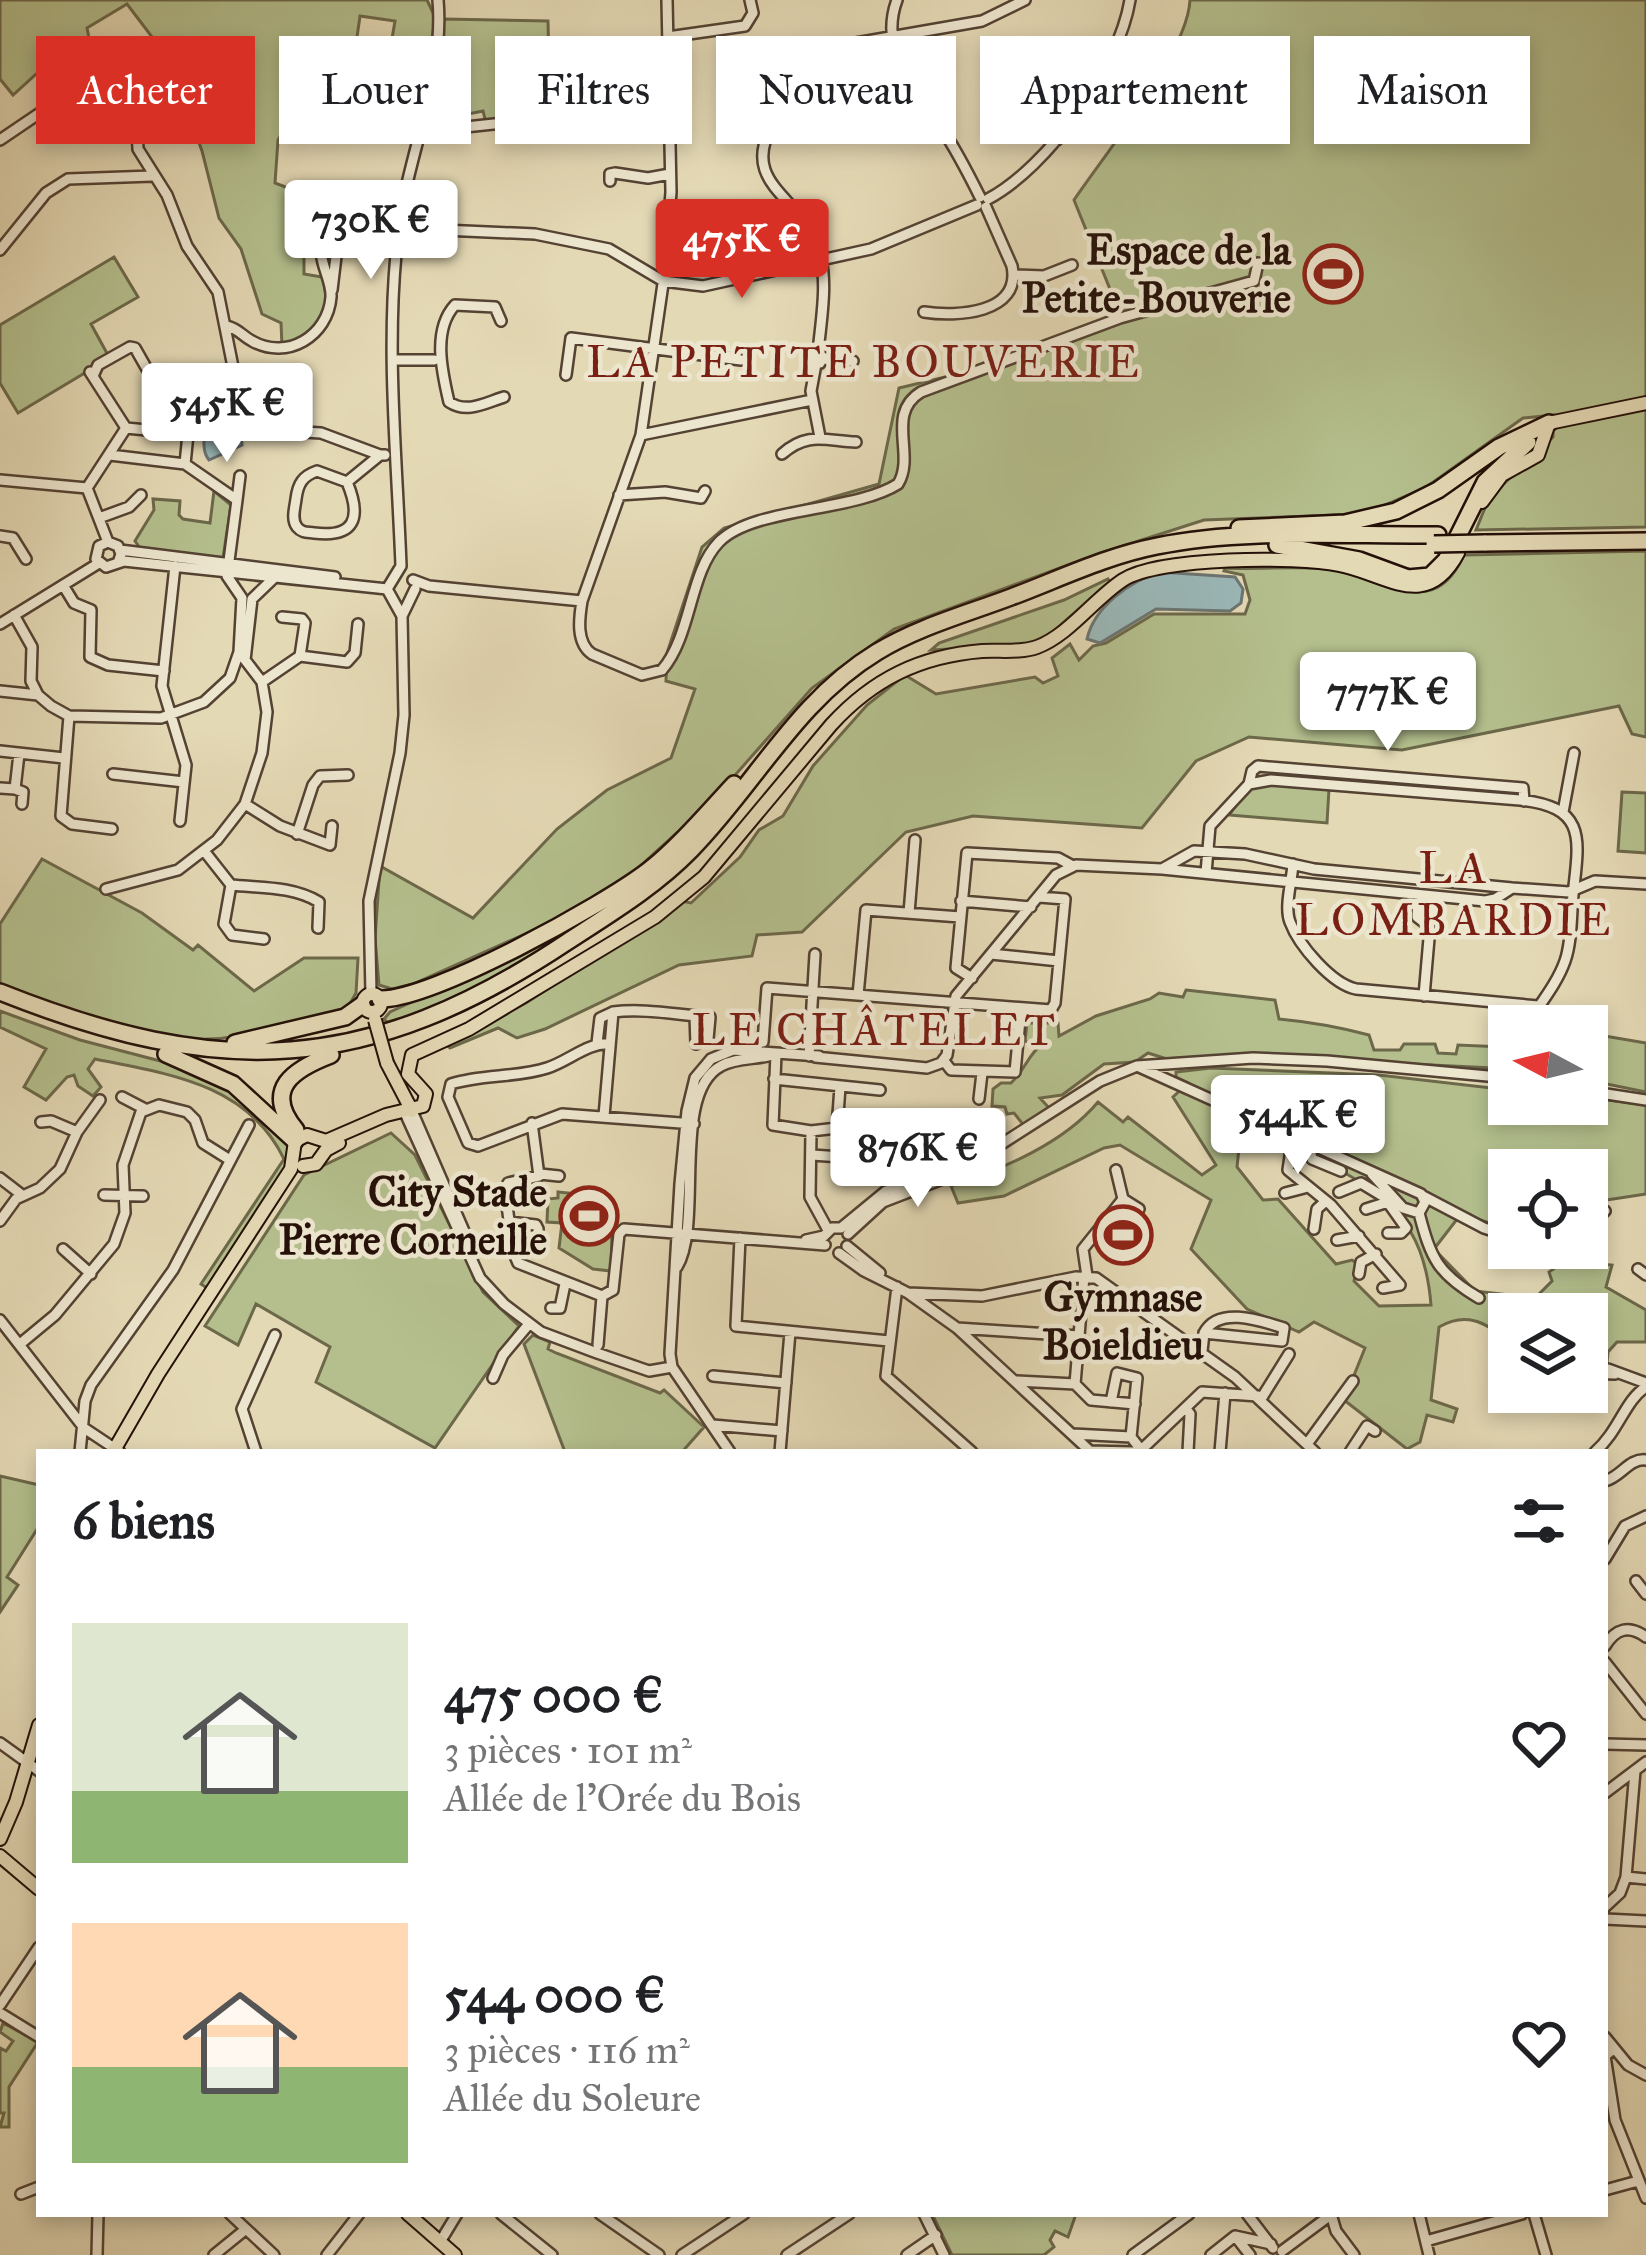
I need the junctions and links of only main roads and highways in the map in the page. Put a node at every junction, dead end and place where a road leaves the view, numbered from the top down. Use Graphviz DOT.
graph roads {
  1 [pos="1646,404"];
  2 [pos="1550,427"];
  3 [pos="1646,532"];
  4 [pos="1436,539"];
  5 [pos="1486,539"];
  6 [pos="1646,542"];
  7 [pos="1277,545"];
  8 [pos="1154,546"];
  9 [pos="776,745"];
  10 [pos="0,992"];
  11 [pos="0,1002"];
  12 [pos="372,1006"];
  13 [pos="123,1036"];
  14 [pos="166,1054"];
  15 [pos="331,1055"];
  16 [pos="409,1112"];
  17 [pos="302,1148"];
  18 [pos="322,1156"];
  19 [pos="117,1449"];
  20 [pos="33,1767"];
  21 [pos="0,1839"];
  22 [pos="0,1856"];
  23 [pos="36,1886"];
  24 [pos="412,2217"];
  25 [pos="455,2255"];
  1 -- 2 [label="main road"];
  2 -- 7 [label="highway"];
  2 -- 8 [label="highway"];
  2 -- 16 [label="main road"];
  3 -- 5 [label="highway"];
  4 -- 5 [label="highway, bridge"];
  4 -- 7 [label="highway"];
  4 -- 8 [label="highway"];
  5 -- 6 [label="highway"];
  7 -- 15 [label="highway"];
  8 -- 9 [label="highway"];
  9 -- 12 [label="highway"];
  9 -- 13 [label="highway"];
  10 -- 13 [label="highway"];
  11 -- 14 [label="highway"];
  12 -- 13 [label="highway"];
  12 -- 16 [label="main road, bridge"];
  14 -- 15 [label="highway"];
  14 -- 17 [label="highway"];
  15 -- 17 [label="highway"];
  16 -- 17 [label="main road"];
  16 -- 18 [label="main road"];
  17 -- 18 [label="main road"];
  17 -- 18 [label="main road"];
  17 -- 19 [label="main road"];
  20 -- 21 [label="main road"];
  22 -- 23 [label="main road"];
  24 -- 25 [label="main road"];
}
